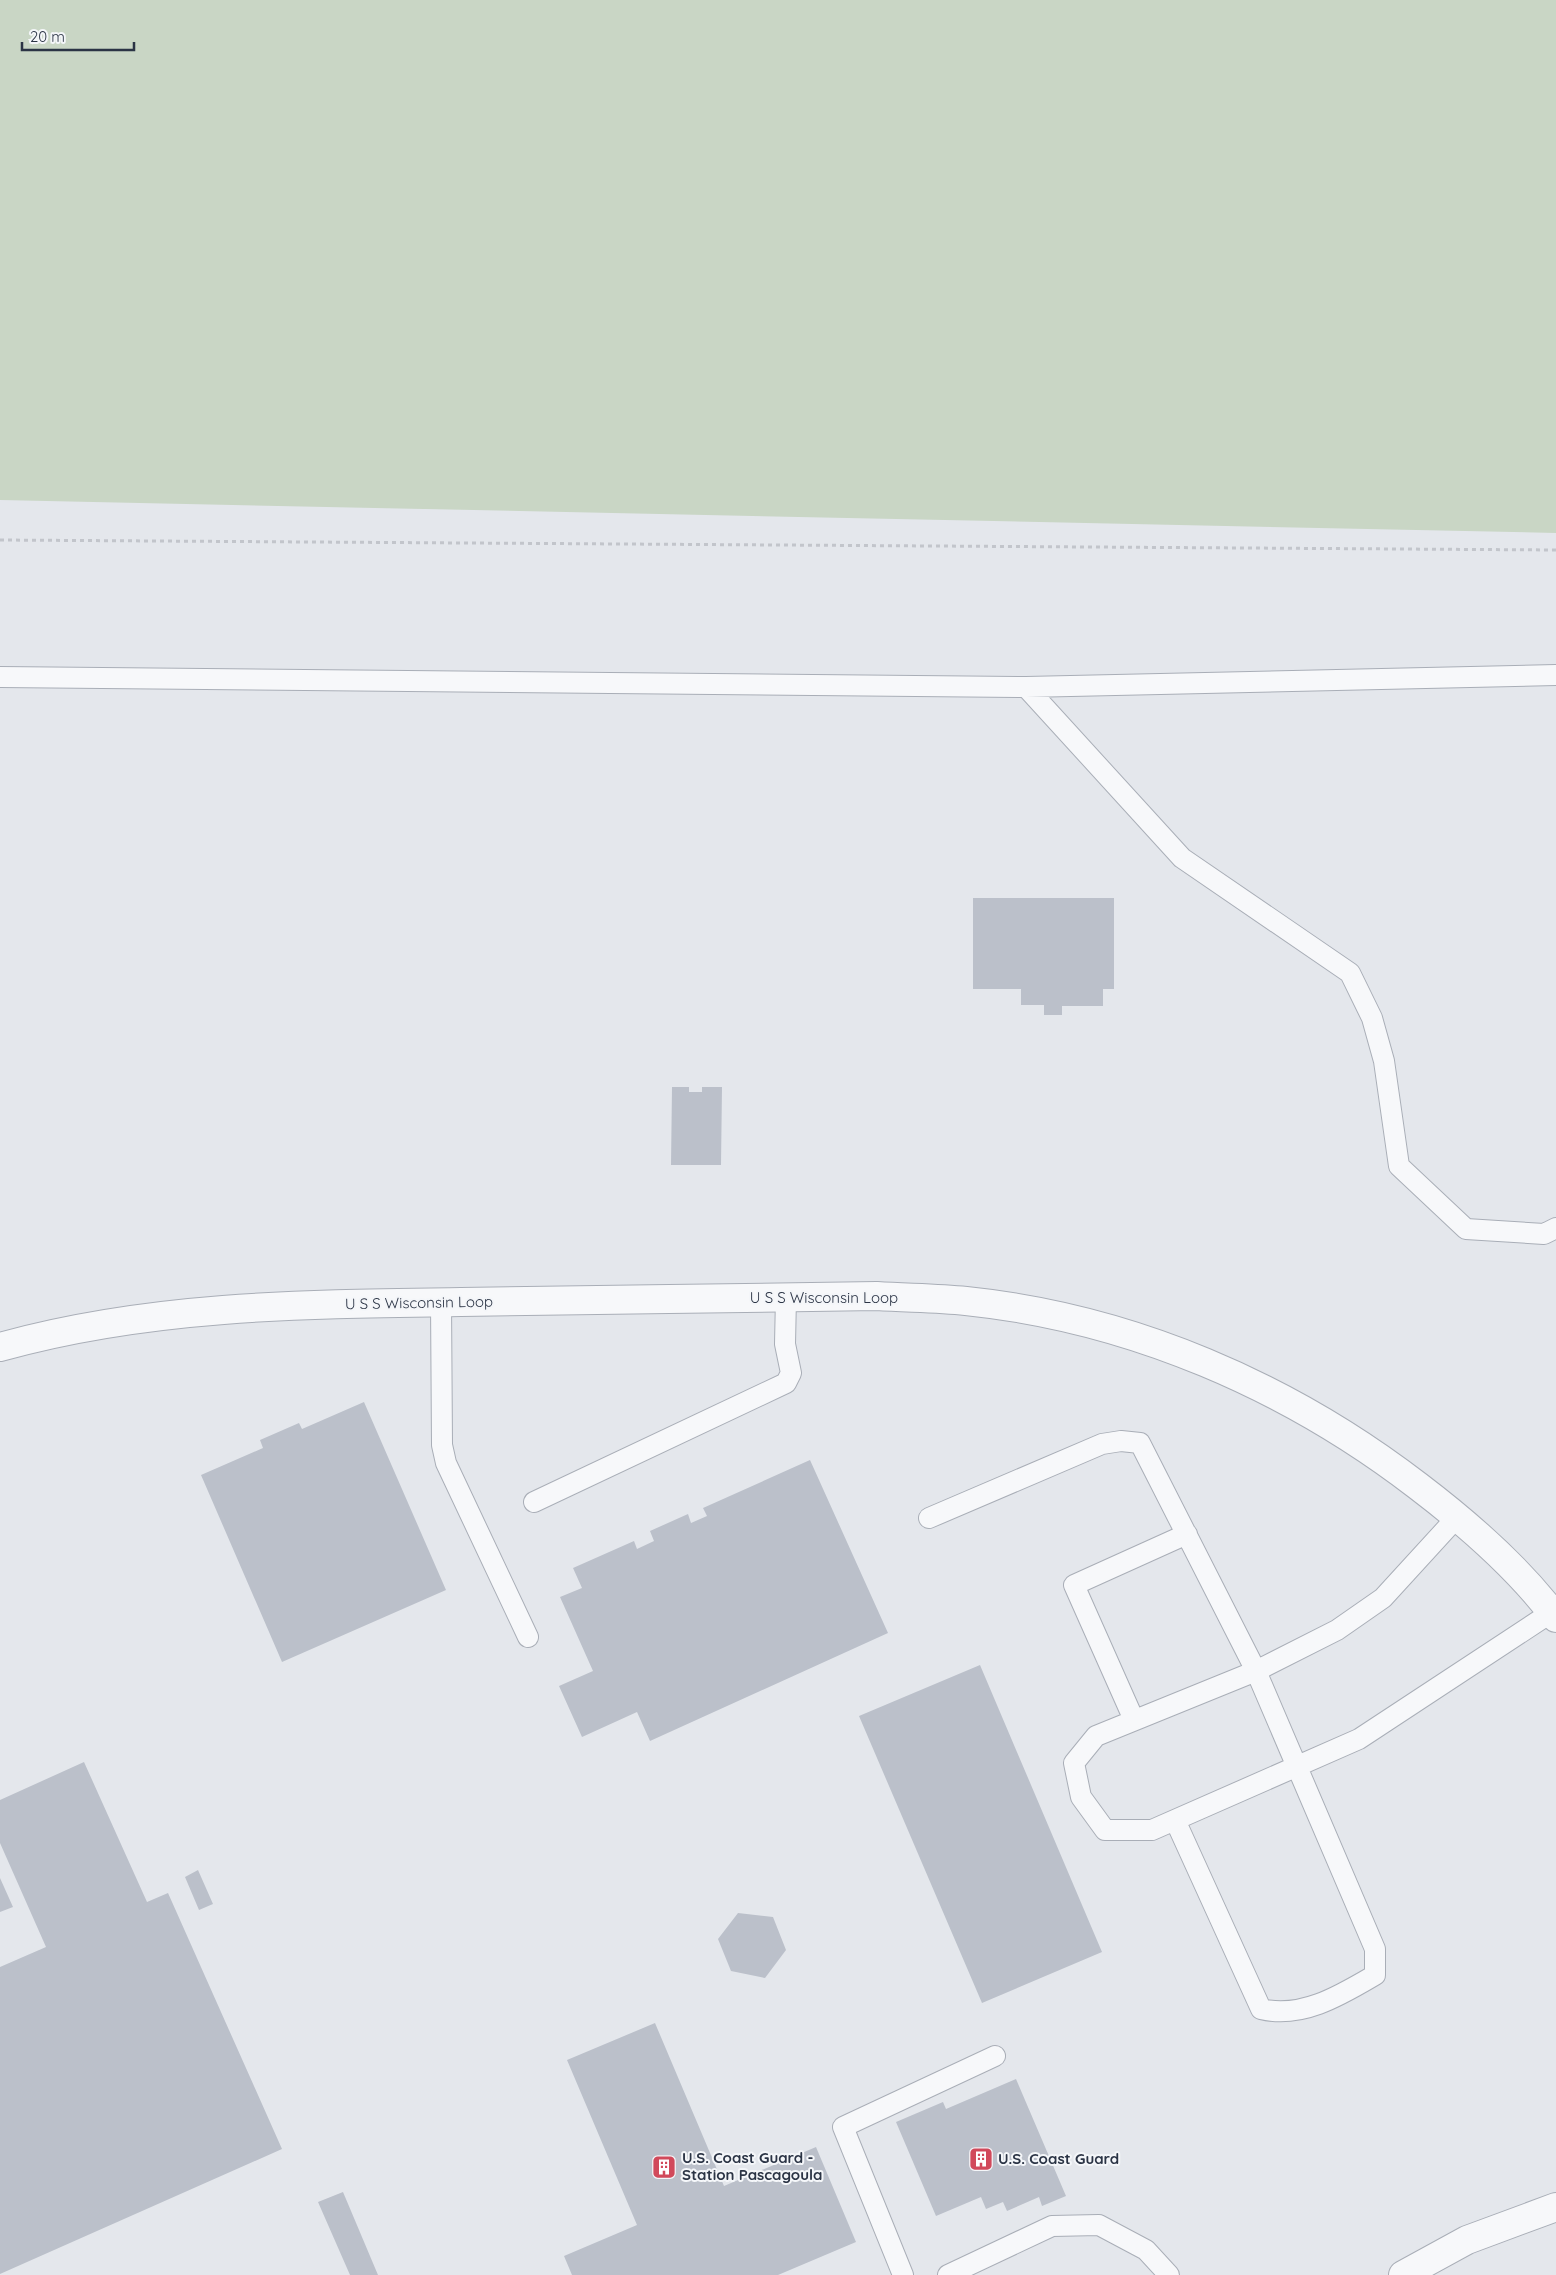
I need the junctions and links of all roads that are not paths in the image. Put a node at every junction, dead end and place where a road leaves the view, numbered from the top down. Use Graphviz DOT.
graph roads {
  1 [pos="1556,676"];
  2 [pos="0,677"];
  3 [pos="1026,687"];
  4 [pos="1556,1228"];
  5 [pos="786,1297"];
  6 [pos="442,1302"];
  7 [pos="0,1347"];
  8 [pos="534,1502"];
  9 [pos="1458,1516"];
  10 [pos="929,1518"];
  11 [pos="1187,1534"];
  12 [pos="1554,1615"];
  13 [pos="528,1637"];
  14 [pos="1256,1671"];
  15 [pos="1134,1720"];
  16 [pos="1297,1767"];
  17 [pos="1175,1820"];
  18 [pos="995,2056"];
  19 [pos="1556,2207"];
  20 [pos="903,2275"];
  21 [pos="948,2275"];
  22 [pos="1169,2275"];
  23 [pos="1403,2275"];
  1 -- 3 [label="lane"];
  2 -- 3 [label="lane"];
  3 -- 4 [label="lane"];
  5 -- 6 [label="street, U S S Wisconsin Loop"];
  5 -- 8 [label="lane"];
  5 -- 9 [label="street, U S S Wisconsin Loop"];
  6 -- 7 [label="street, U S S Wisconsin Loop"];
  6 -- 13 [label="lane"];
  9 -- 12 [label="street, U S S Wisconsin Loop"];
  9 -- 14 [label="lane"];
  10 -- 11 [label="lane"];
  11 -- 14 [label="lane"];
  11 -- 15 [label="lane"];
  12 -- 16 [label="lane"];
  14 -- 15 [label="lane"];
  14 -- 16 [label="lane"];
  15 -- 17 [label="lane"];
  16 -- 17 [label="lane"];
  16 -- 17 [label="lane"];
  18 -- 20 [label="lane"];
  19 -- 23 [label="street"];
  21 -- 22 [label="lane"];
}
